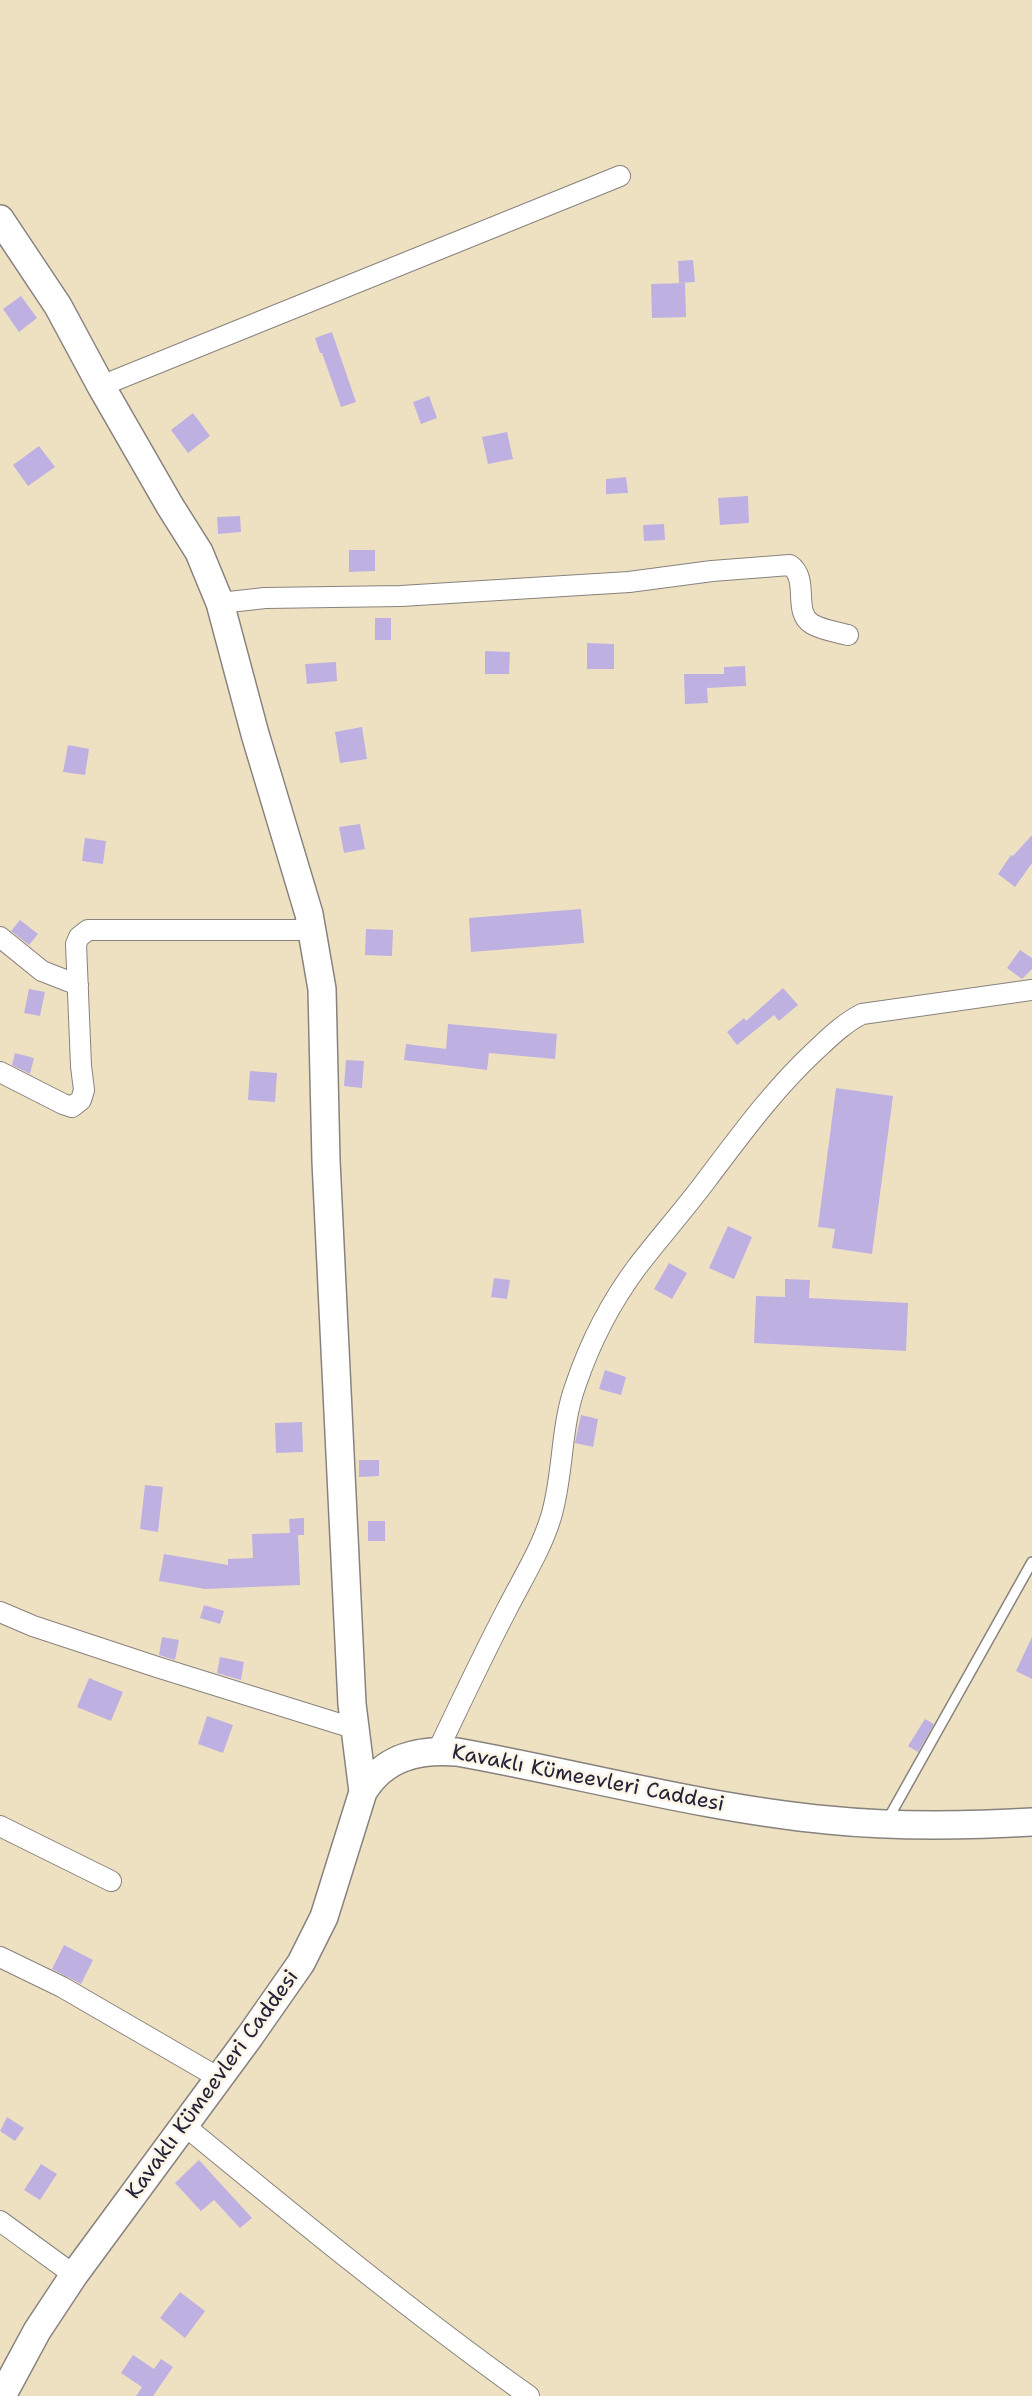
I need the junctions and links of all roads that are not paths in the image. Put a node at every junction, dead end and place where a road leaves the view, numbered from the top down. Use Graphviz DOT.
graph roads {
  1 [pos="620,176"];
  2 [pos="0,219"];
  3 [pos="101,386"];
  4 [pos="220,603"];
  5 [pos="848,635"];
  6 [pos="312,930"];
  7 [pos="0,937"];
  8 [pos="78,985"];
  9 [pos="1032,990"];
  10 [pos="0,1072"];
  11 [pos="1032,1562"];
  12 [pos="0,1612"];
  13 [pos="356,1729"];
  14 [pos="438,1750"];
  15 [pos="363,1792"];
  16 [pos="1032,1822"];
  17 [pos="886,1824"];
  18 [pos="0,1826"];
  19 [pos="111,1881"];
  20 [pos="0,1957"];
  21 [pos="219,2078"];
  22 [pos="185,2126"];
  23 [pos="0,2221"];
  24 [pos="74,2275"];
  25 [pos="2,2396"];
  26 [pos="529,2396"];
  1 -- 3 [label="street"];
  2 -- 3 [label="street"];
  3 -- 4 [label="street"];
  4 -- 5 [label="street"];
  4 -- 6 [label="street"];
  6 -- 8 [label="street"];
  6 -- 13 [label="street"];
  7 -- 8 [label="street"];
  8 -- 10 [label="street"];
  9 -- 14 [label="street"];
  11 -- 17 [label="lane"];
  12 -- 13 [label="street"];
  13 -- 15 [label="street"];
  14 -- 15 [label="street, Kavaklı Kümeevleri Caddesi"];
  14 -- 17 [label="street, Kavaklı Kümeevleri Caddesi"];
  15 -- 21 [label="street, Kavaklı Kümeevleri Caddesi"];
  16 -- 17 [label="street, Kavaklı Kümeevleri Caddesi"];
  18 -- 19 [label="street"];
  20 -- 21 [label="street"];
  21 -- 22 [label="street, Kavaklı Kümeevleri Caddesi"];
  22 -- 24 [label="street, Kavaklı Kümeevleri Caddesi"];
  22 -- 26 [label="street"];
  23 -- 24 [label="street"];
  24 -- 25 [label="street, Kavaklı Kümeevleri Caddesi"];
}
